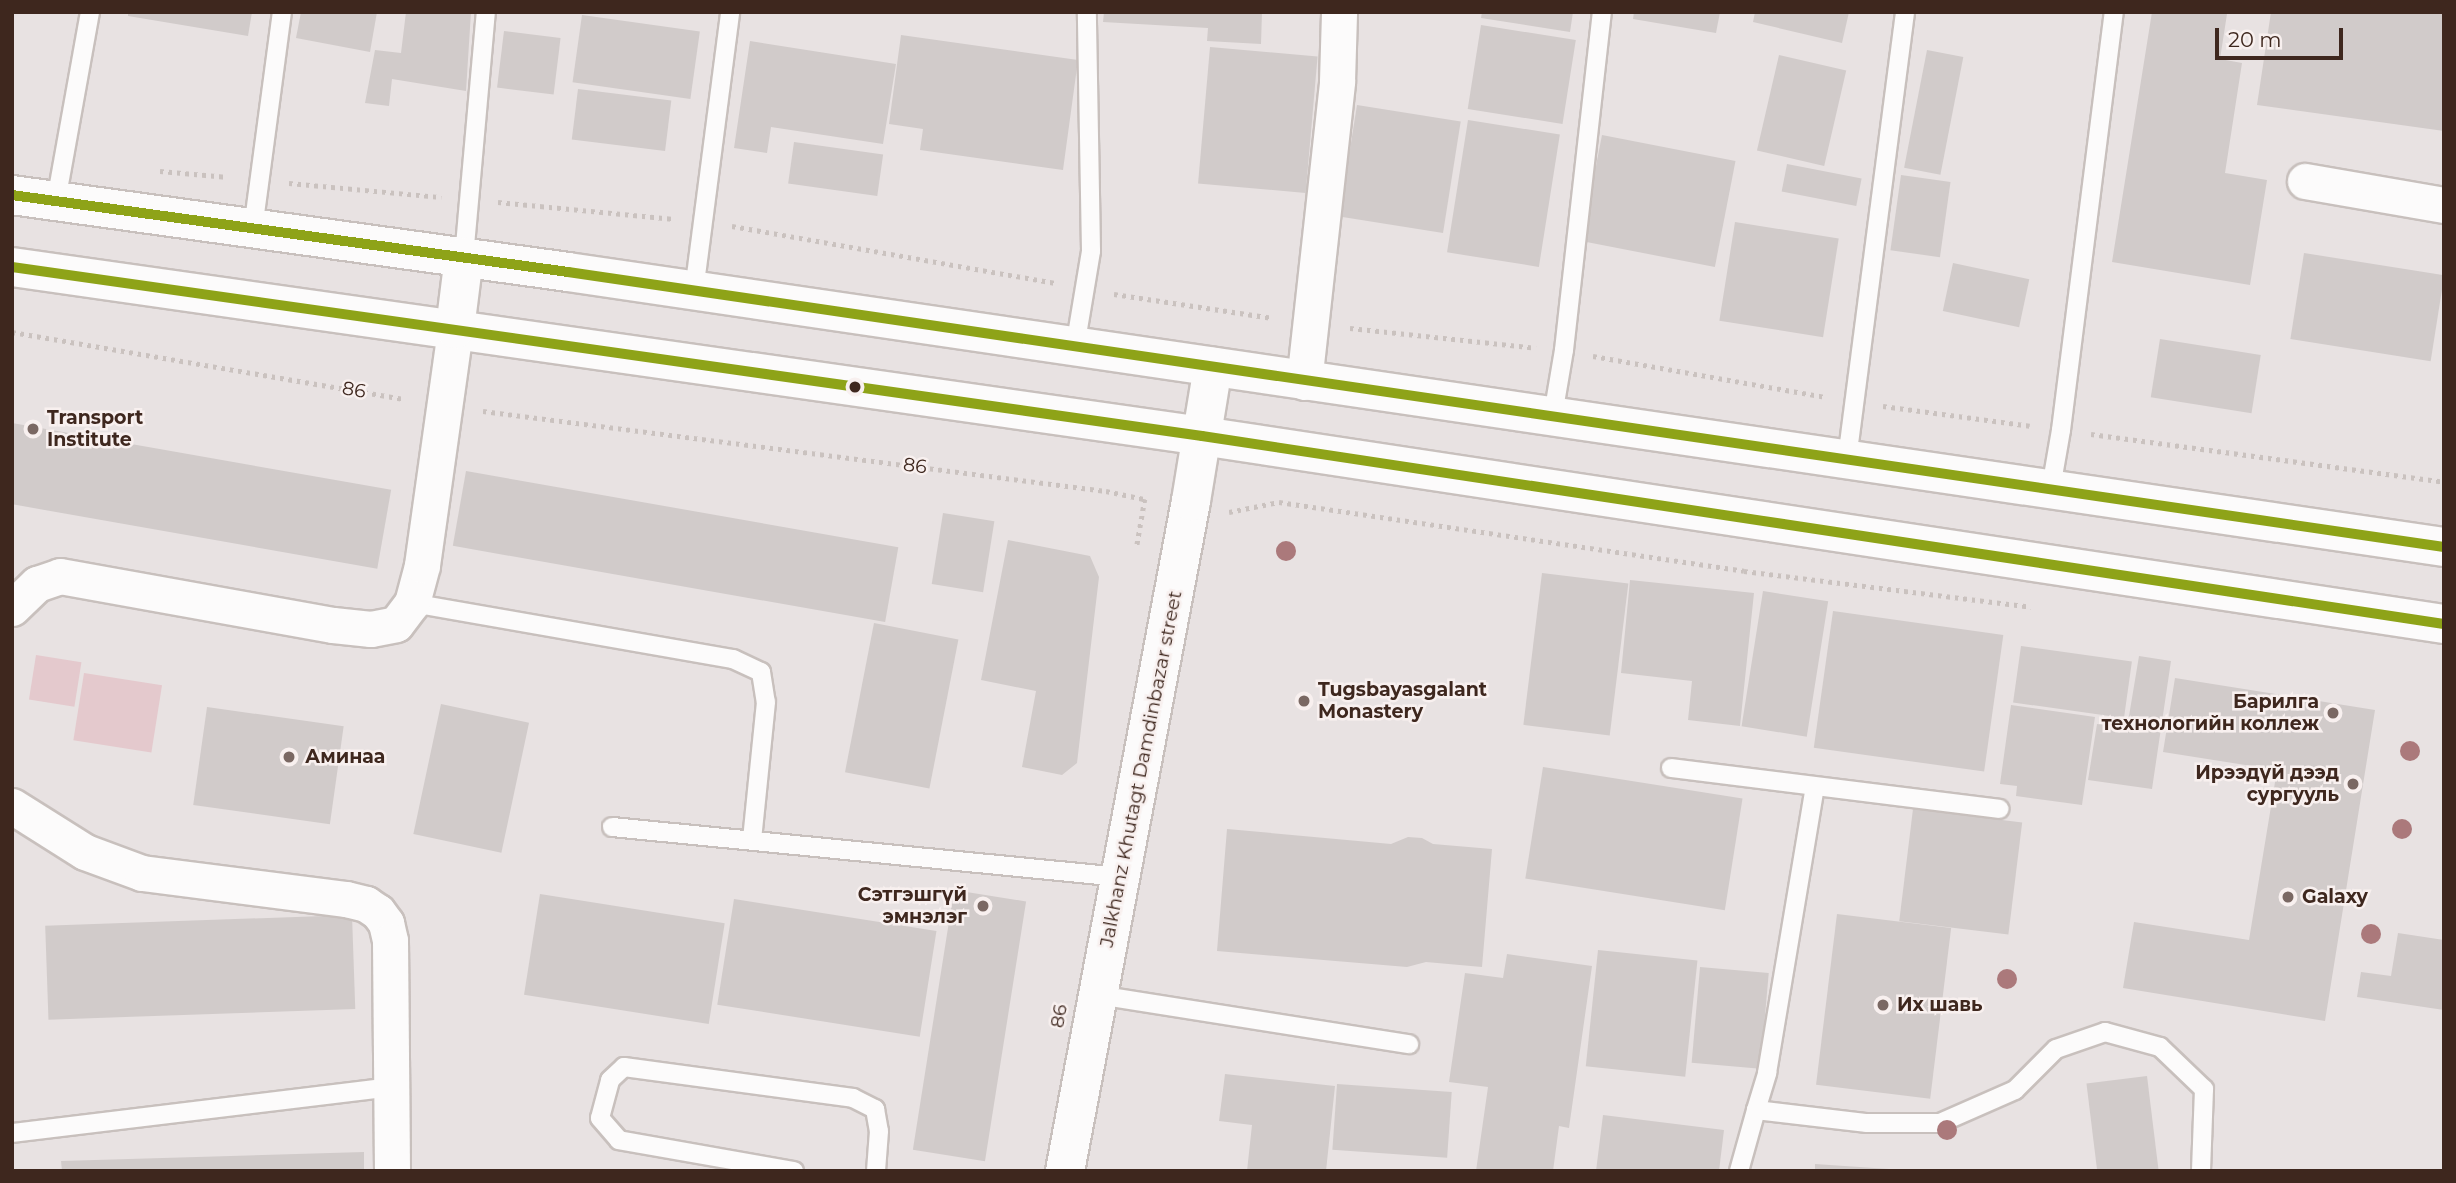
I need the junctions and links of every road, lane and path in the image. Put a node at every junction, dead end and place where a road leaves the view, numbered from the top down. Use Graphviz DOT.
graph roads {
  1 [pos="90,12"];
  2 [pos="282,12"];
  3 [pos="486,12"];
  4 [pos="730,12"];
  5 [pos="1087,12"];
  6 [pos="1339,12"];
  7 [pos="1602,12"];
  8 [pos="1905,12"];
  9 [pos="2114,12"];
  10 [pos="156,170"];
  11 [pos="260,180"];
  12 [pos="2305,181"];
  13 [pos="12,195"];
  14 [pos="467,199"];
  15 [pos="57,201"];
  16 [pos="2444,205"];
  17 [pos="702,221"];
  18 [pos="253,229"];
  19 [pos="464,257"];
  20 [pos="12,267"];
  21 [pos="1086,289"];
  22 [pos="694,291"];
  23 [pos="1308,324"];
  24 [pos="456,329"];
  25 [pos="12,332"];
  26 [pos="1075,347"];
  27 [pos="1564,351"];
  28 [pos="1213,368"];
  29 [pos="1304,382"];
  30 [pos="1854,402"];
  31 [pos="445,406"];
  32 [pos="1553,415"];
  33 [pos="2061,430"];
  34 [pos="1202,436"];
  35 [pos="1847,459"];
  36 [pos="2444,482"];
  37 [pos="2051,488"];
  38 [pos="1222,514"];
  39 [pos="2444,547"];
  40 [pos="1136,554"];
  41 [pos="412,603"];
  42 [pos="12,608"];
  43 [pos="2043,608"];
  44 [pos="2444,624"];
  45 [pos="1671,768"];
  46 [pos="1815,787"];
  47 [pos="12,806"];
  48 [pos="1999,809"];
  49 [pos="612,827"];
  50 [pos="752,840"];
  51 [pos="1120,877"];
  52 [pos="1098,995"];
  53 [pos="1409,1044"];
  54 [pos="393,1087"];
  55 [pos="1756,1110"];
  56 [pos="12,1133"];
  57 [pos="391,1171"];
  58 [pos="794,1171"];
  59 [pos="876,1171"];
  60 [pos="1065,1171"];
  61 [pos="1739,1171"];
  62 [pos="2201,1171"];
  1 -- 15 [label="lane"];
  2 -- 11 [label="lane"];
  3 -- 14 [label="lane"];
  4 -- 17 [label="lane"];
  5 -- 21 [label="lane"];
  6 -- 23 [label="street"];
  7 -- 27 [label="lane"];
  8 -- 30 [label="lane"];
  9 -- 33 [label="lane"];
  10 -- 11 [label="path"];
  11 -- 14 [label="path"];
  11 -- 18 [label="lane"];
  12 -- 16 [label="street"];
  13 -- 15 [label="main road"];
  14 -- 17 [label="path"];
  14 -- 19 [label="lane"];
  15 -- 18 [label="main road"];
  17 -- 21 [label="path"];
  17 -- 22 [label="lane"];
  18 -- 19 [label="main road"];
  19 -- 22 [label="main road"];
  19 -- 24 [label="main road"];
  20 -- 24 [label="main road"];
  21 -- 23 [label="path"];
  21 -- 26 [label="lane"];
  22 -- 26 [label="main road"];
  23 -- 27 [label="path"];
  23 -- 29 [label="street"];
  24 -- 31 [label="street"];
  24 -- 34 [label="main road"];
  25 -- 31 [label="path, 86"];
  26 -- 28 [label="main road"];
  27 -- 30 [label="path"];
  27 -- 32 [label="lane"];
  28 -- 29 [label="main road"];
  28 -- 34 [label="main road, Jalkhanz Khutagt Damdinbazar street"];
  29 -- 32 [label="main road"];
  30 -- 33 [label="path"];
  30 -- 35 [label="lane"];
  31 -- 40 [label="path, 86"];
  31 -- 41 [label="street"];
  32 -- 35 [label="main road"];
  33 -- 36 [label="path"];
  33 -- 37 [label="lane"];
  34 -- 44 [label="main road"];
  34 -- 51 [label="main road, Jalkhanz Khutagt Damdinbazar street"];
  35 -- 37 [label="main road"];
  37 -- 39 [label="main road"];
  38 -- 43 [label="path"];
  41 -- 42 [label="street"];
  41 -- 50 [label="lane"];
  45 -- 46 [label="lane"];
  46 -- 48 [label="lane"];
  46 -- 55 [label="lane"];
  47 -- 54 [label="street"];
  49 -- 50 [label="lane"];
  50 -- 51 [label="lane"];
  51 -- 52 [label="main road, Jalkhanz Khutagt Damdinbazar street"];
  52 -- 53 [label="lane"];
  52 -- 60 [label="main road, Jalkhanz Khutagt Damdinbazar street"];
  54 -- 56 [label="lane"];
  54 -- 57 [label="street"];
  55 -- 61 [label="lane"];
  55 -- 62 [label="lane"];
  58 -- 59 [label="lane"];
}
